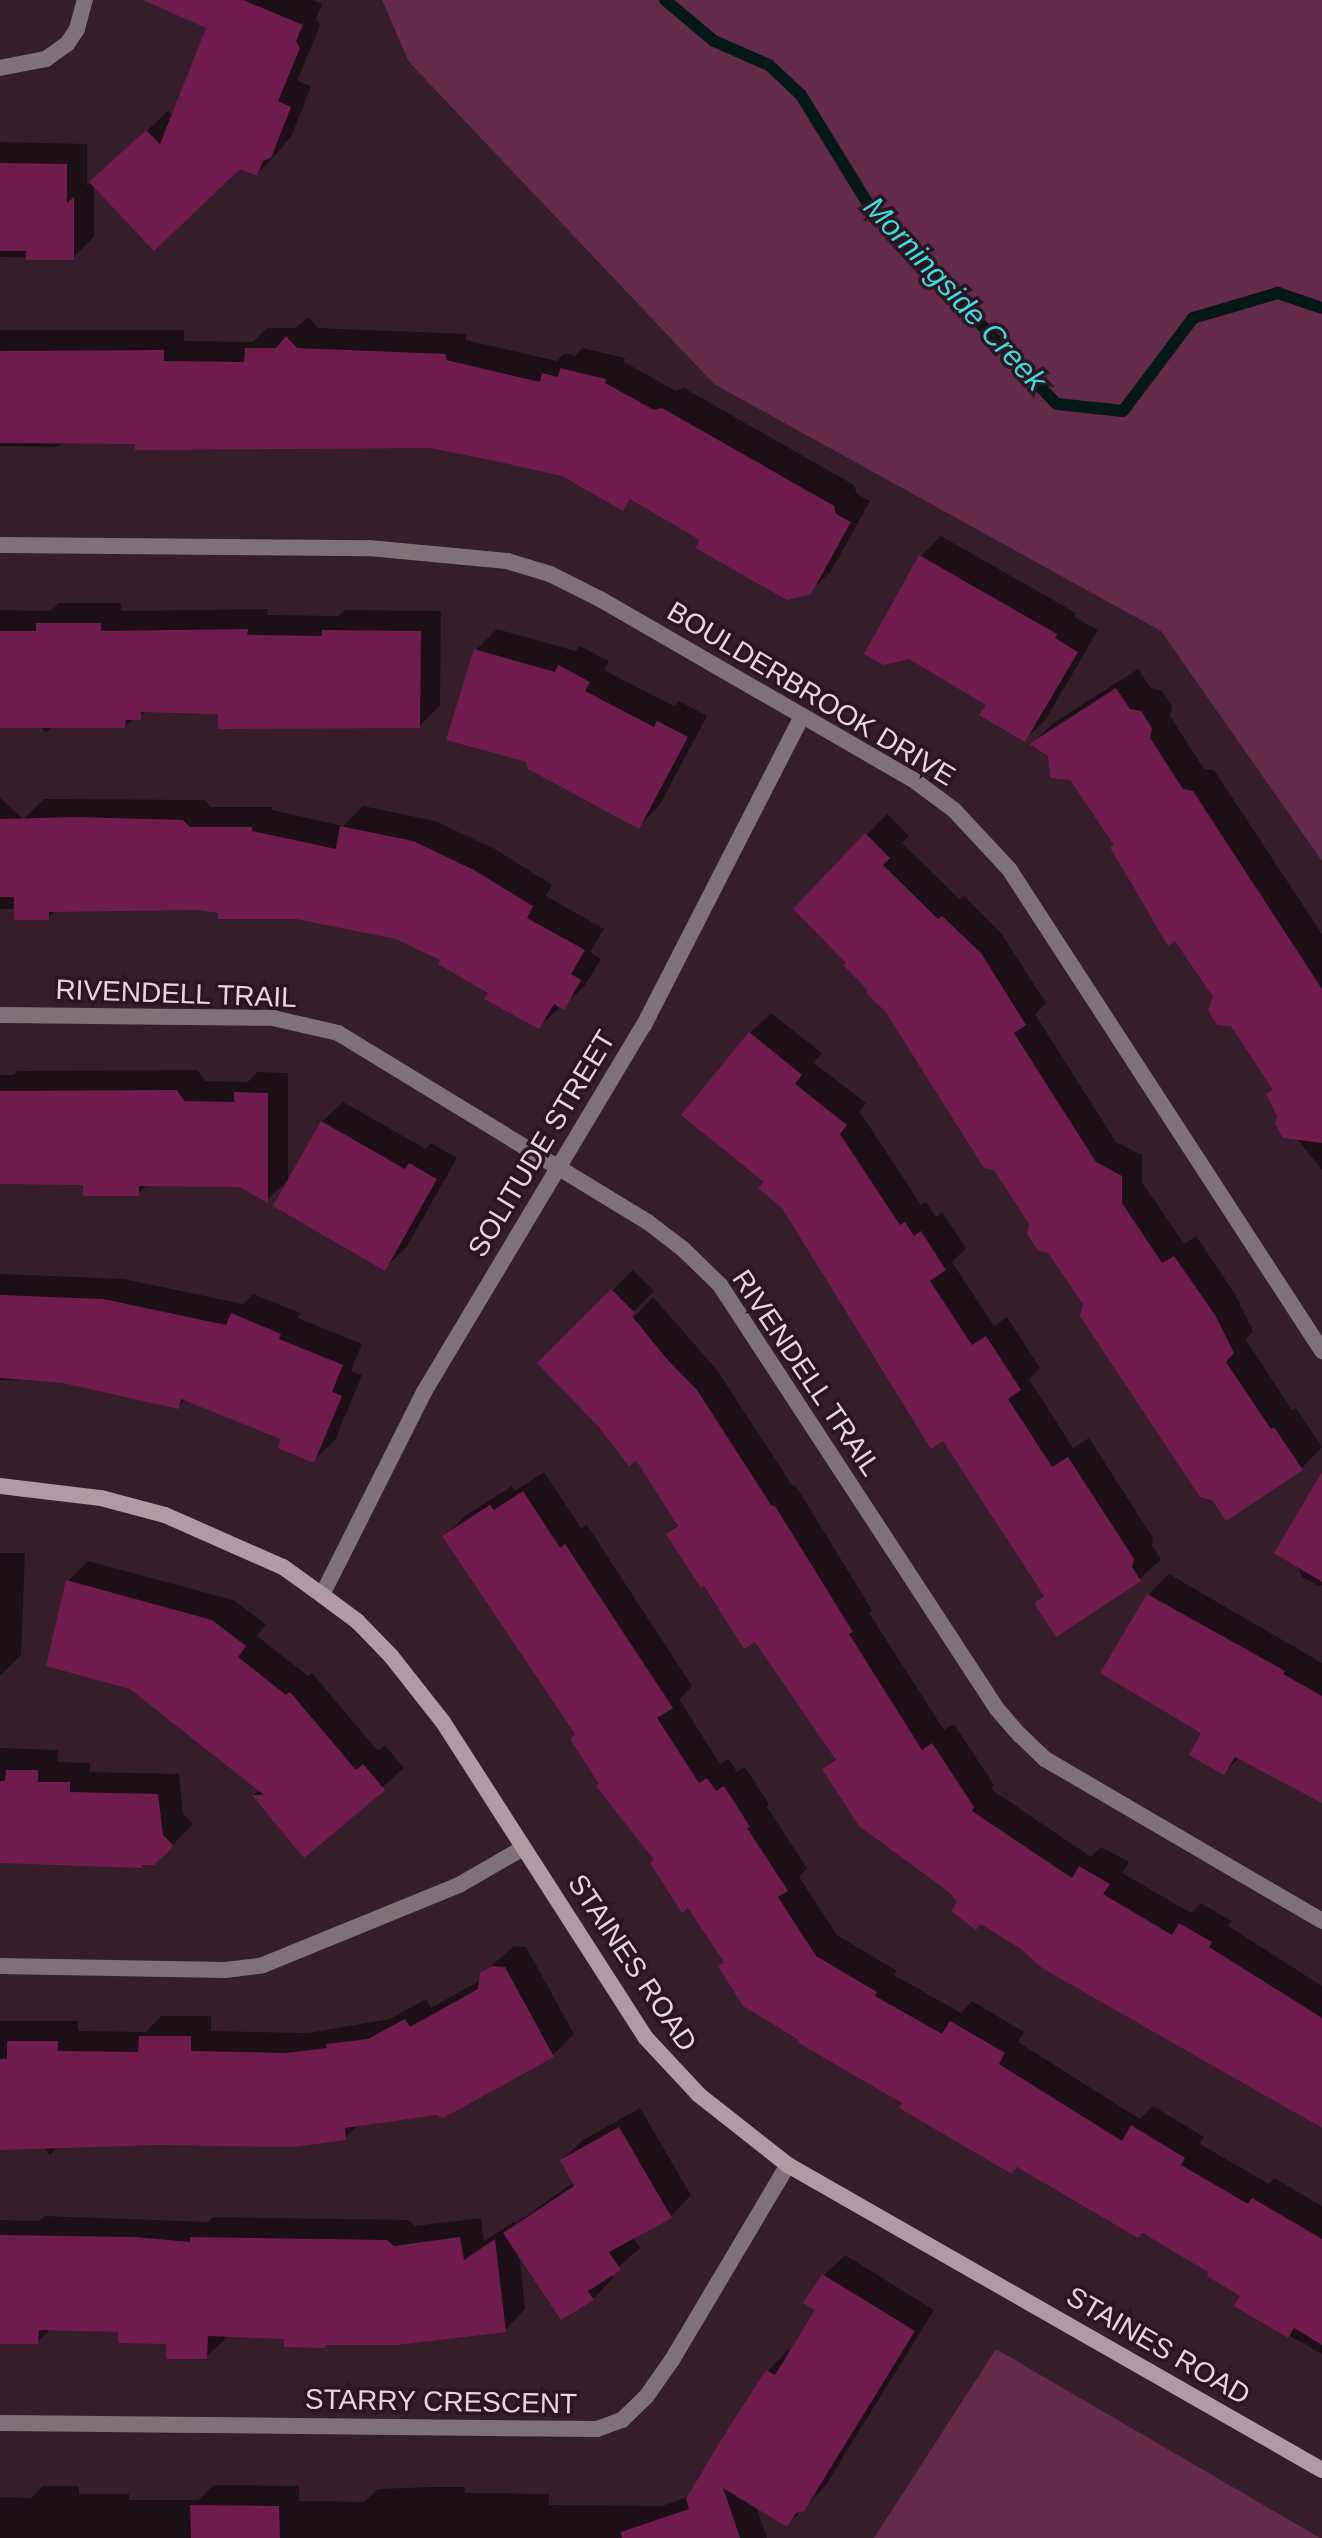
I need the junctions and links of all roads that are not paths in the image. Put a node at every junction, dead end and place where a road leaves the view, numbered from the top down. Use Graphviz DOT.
graph roads {
  1 [pos="85,0"];
  2 [pos="0,68"];
  3 [pos="0,545"];
  4 [pos="802,716"];
  5 [pos="0,1015"];
  6 [pos="558,1167"];
  7 [pos="1322,1351"];
  8 [pos="0,1486"];
  9 [pos="322,1595"];
  10 [pos="523,1848"];
  11 [pos="1322,1921"];
  12 [pos="0,1966"];
  13 [pos="788,2165"];
  14 [pos="0,2423"];
  15 [pos="1322,2470"];
  1 -- 2 [label="street"];
  3 -- 4 [label="street, BOULDERBROOK DRIVE"];
  4 -- 6 [label="street, SOLITUDE STREET"];
  4 -- 7 [label="street, BOULDERBROOK DRIVE"];
  5 -- 6 [label="street, RIVENDELL TRAIL"];
  6 -- 9 [label="street, SOLITUDE STREET"];
  6 -- 11 [label="street, RIVENDELL TRAIL"];
  8 -- 9 [label="street, STAINES ROAD"];
  9 -- 10 [label="street, STAINES ROAD"];
  10 -- 12 [label="street"];
  10 -- 13 [label="street, STAINES ROAD"];
  13 -- 14 [label="street, STARRY CRESCENT"];
  13 -- 15 [label="street, STAINES ROAD"];
}
